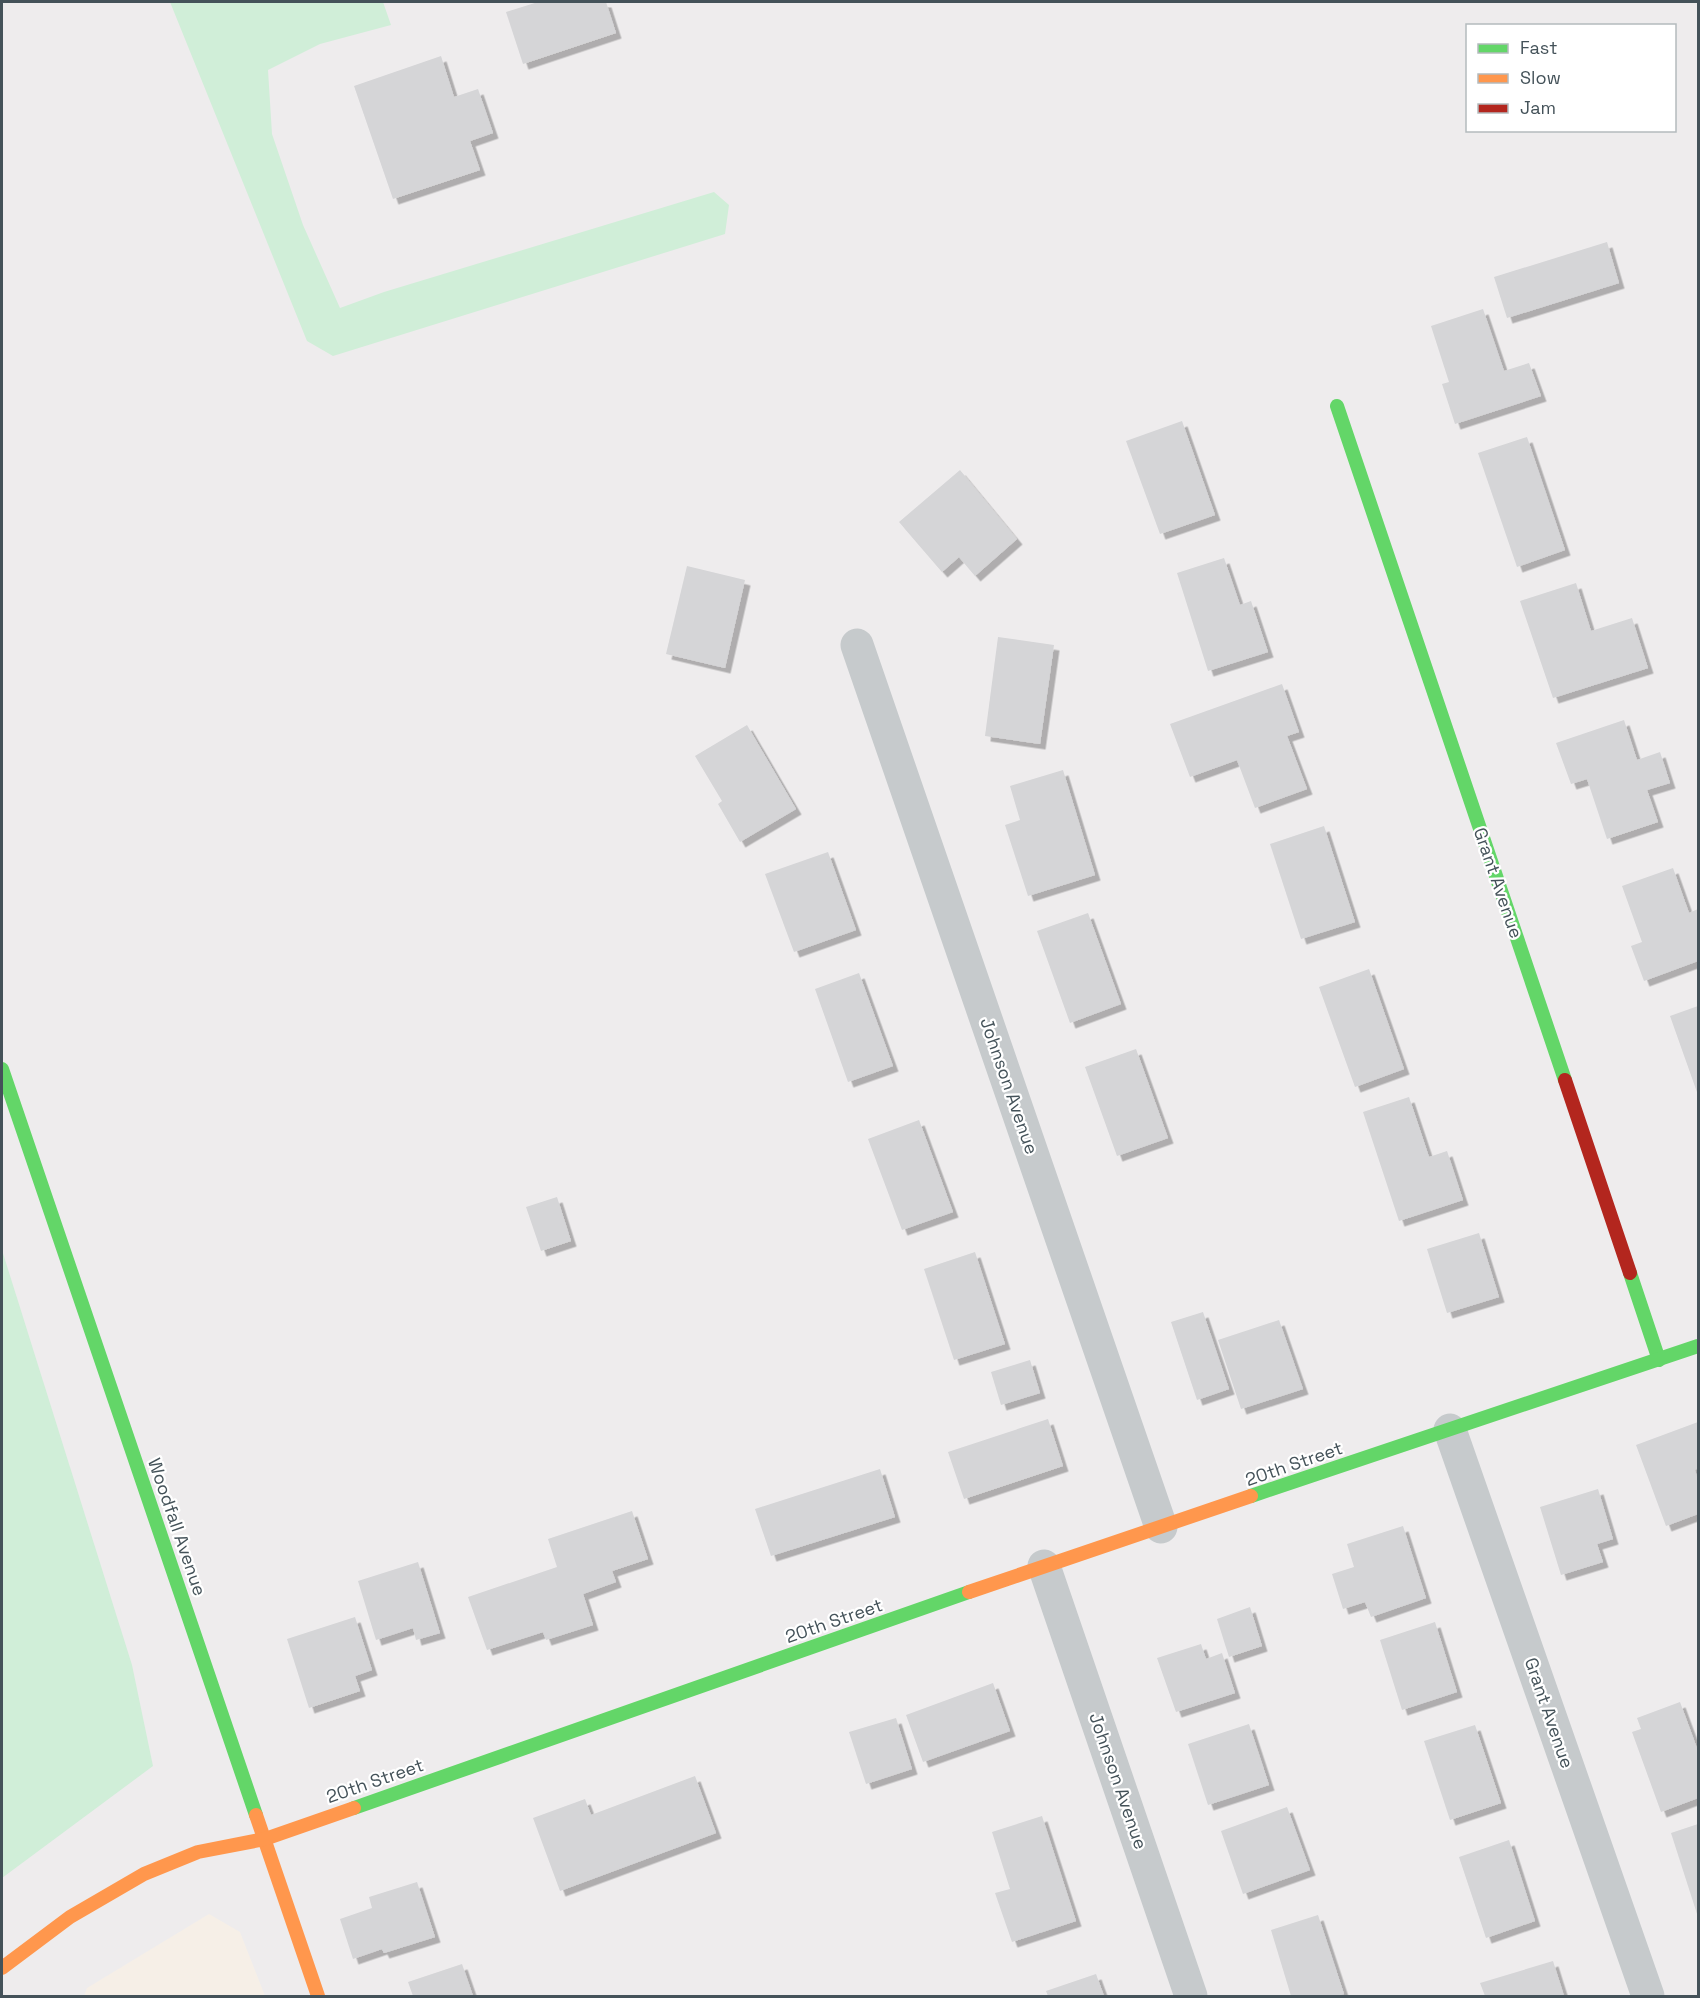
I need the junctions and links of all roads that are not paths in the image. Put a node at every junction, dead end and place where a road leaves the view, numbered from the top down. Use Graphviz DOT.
graph roads {
  1 [pos="1337,406"];
  2 [pos="857,645"];
  3 [pos="2,1069"];
  4 [pos="1698,1346"];
  5 [pos="1659,1359"];
  6 [pos="1450,1430"];
  7 [pos="1161,1527"];
  8 [pos="1044,1566"];
  9 [pos="265,1839"];
  10 [pos="2,1968"];
  11 [pos="318,1996"];
  12 [pos="1191,1996"];
  13 [pos="1648,1996"];
  1 -- 5 [label="street, Grant Avenue"];
  2 -- 7 [label="street, Johnson Avenue"];
  3 -- 9 [label="street, Woodfall Avenue"];
  4 -- 5 [label="street, 20th Street"];
  5 -- 6 [label="street, 20th Street"];
  6 -- 7 [label="street, 20th Street"];
  6 -- 13 [label="street, Grant Avenue"];
  7 -- 8 [label="street, 20th Street"];
  8 -- 9 [label="street, 20th Street"];
  8 -- 12 [label="street, Johnson Avenue"];
  9 -- 10 [label="street, 20th Street"];
  9 -- 11 [label="street, Woodfall Avenue"];
}
